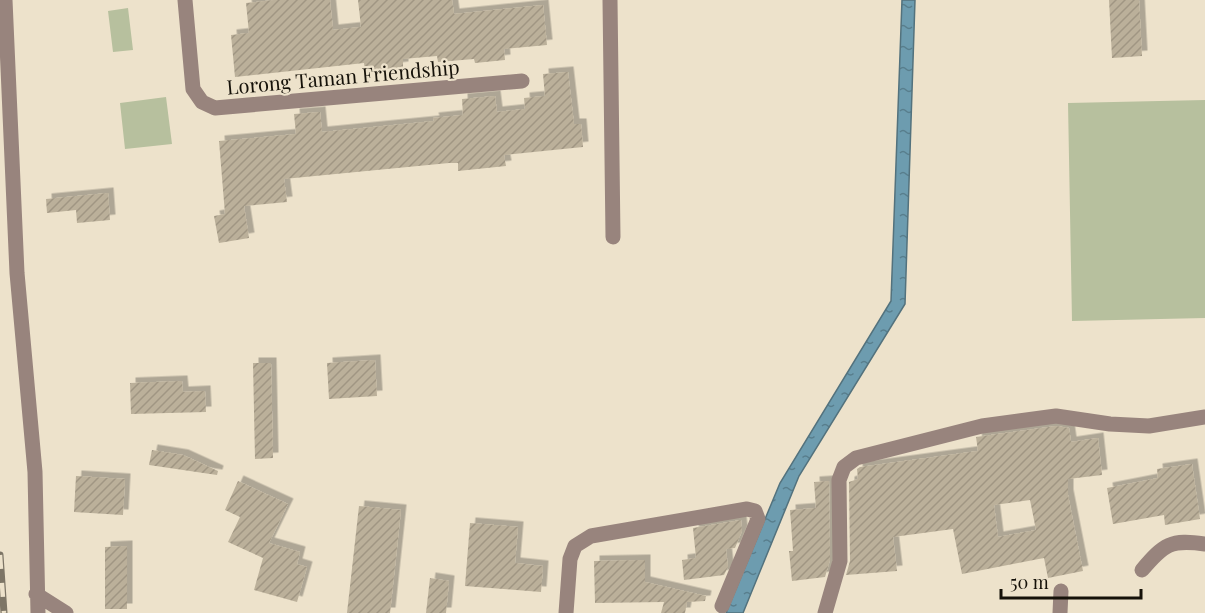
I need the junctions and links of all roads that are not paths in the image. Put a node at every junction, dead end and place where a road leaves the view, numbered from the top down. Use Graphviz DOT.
graph roads {
  1 [pos="5,0"];
  2 [pos="185,0"];
  3 [pos="610,0"];
  4 [pos="522,81"];
  5 [pos="613,237"];
  6 [pos="1205,417"];
  7 [pos="1205,544"];
  8 [pos="1142,570"];
  9 [pos="1061,591"];
  10 [pos="36,594"];
  11 [pos="722,606"];
  12 [pos="38,613"];
  13 [pos="66,613"];
  14 [pos="566,613"];
  15 [pos="825,613"];
  16 [pos="1060,613"];
  1 -- 10 [label="street"];
  2 -- 4 [label="street, Lorong Taman Friendship"];
  3 -- 5 [label="street"];
  6 -- 15 [label="street"];
  7 -- 8 [label="street"];
  9 -- 16 [label="street"];
  10 -- 12 [label="street"];
  10 -- 13 [label="street"];
  11 -- 14 [label="street"];
}
